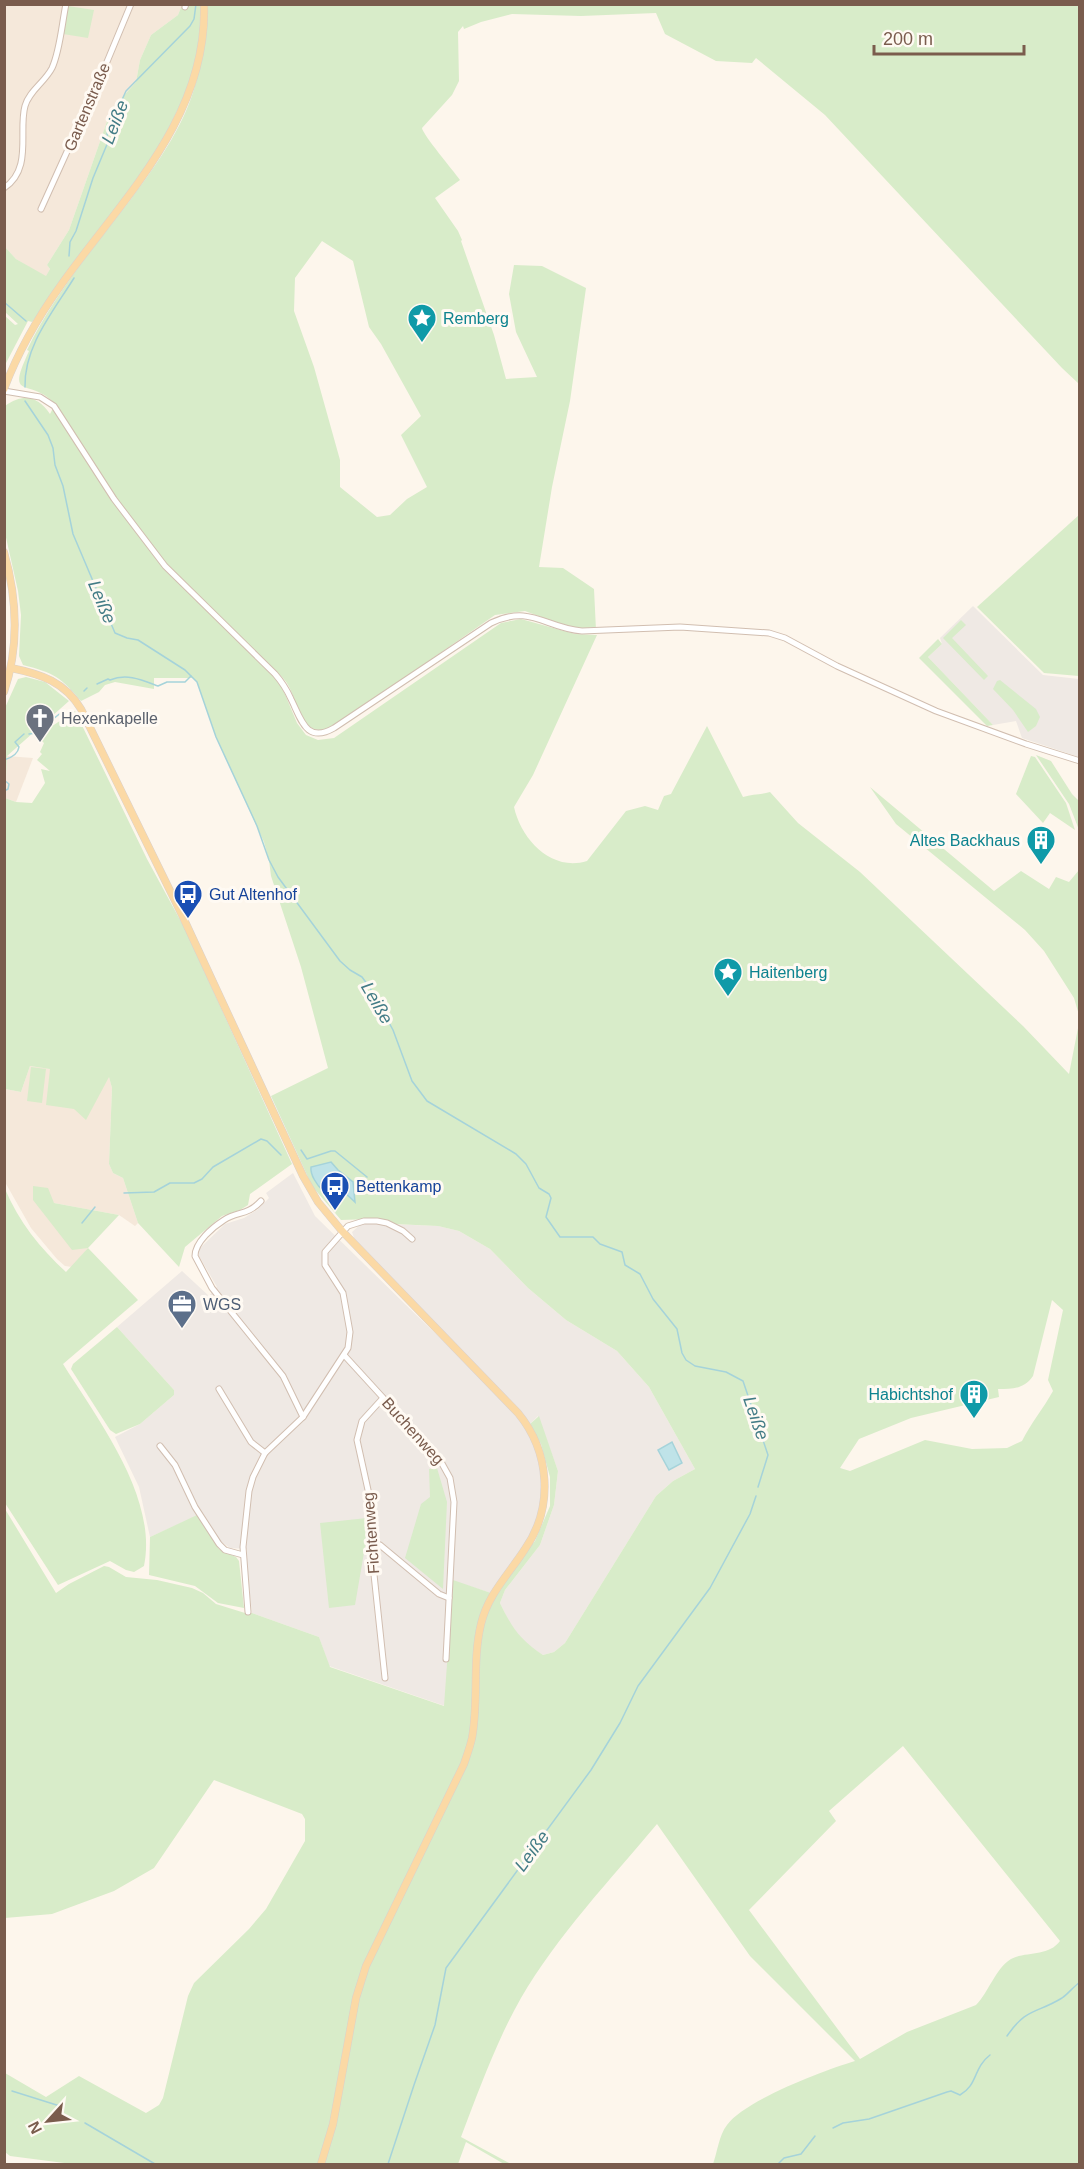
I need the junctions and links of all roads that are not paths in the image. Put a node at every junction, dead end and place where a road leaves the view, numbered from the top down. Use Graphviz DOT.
graph roads {
  1 [pos="66,4"];
  2 [pos="131,4"];
  3 [pos="204,4"];
  4 [pos="4,188"];
  5 [pos="41,209"];
  6 [pos="4,390"];
  7 [pos="4,552"];
  8 [pos="11,668"];
  9 [pos="4,693"];
  10 [pos="1080,761"];
  11 [pos="261,1201"];
  12 [pos="342,1231"];
  13 [pos="412,1239"];
  14 [pos="344,1355"];
  15 [pos="219,1389"];
  16 [pos="383,1398"];
  17 [pos="303,1417"];
  18 [pos="160,1446"];
  19 [pos="265,1453"];
  20 [pos="371,1543"];
  21 [pos="243,1555"];
  22 [pos="450,1598"];
  23 [pos="248,1612"];
  24 [pos="446,1659"];
  25 [pos="385,1678"];
  26 [pos="321,2164"];
  1 -- 4 [label="street"];
  2 -- 5 [label="street, Gartenstraße"];
  3 -- 6 [label="main road"];
  6 -- 10 [label="street"];
  7 -- 8 [label="main road"];
  8 -- 9 [label="main road"];
  8 -- 12 [label="main road"];
  11 -- 17 [label="street"];
  12 -- 13 [label="street"];
  12 -- 14 [label="street"];
  12 -- 26 [label="main road"];
  14 -- 16 [label="street, Buchenweg"];
  14 -- 17 [label="street"];
  15 -- 19 [label="street"];
  16 -- 20 [label="street, Fichtenweg"];
  16 -- 22 [label="street, Buchenweg"];
  17 -- 19 [label="street"];
  18 -- 21 [label="street"];
  19 -- 21 [label="street"];
  20 -- 22 [label="street"];
  20 -- 25 [label="street, Fichtenweg"];
  21 -- 23 [label="street"];
  22 -- 24 [label="street, Buchenweg"];
}
